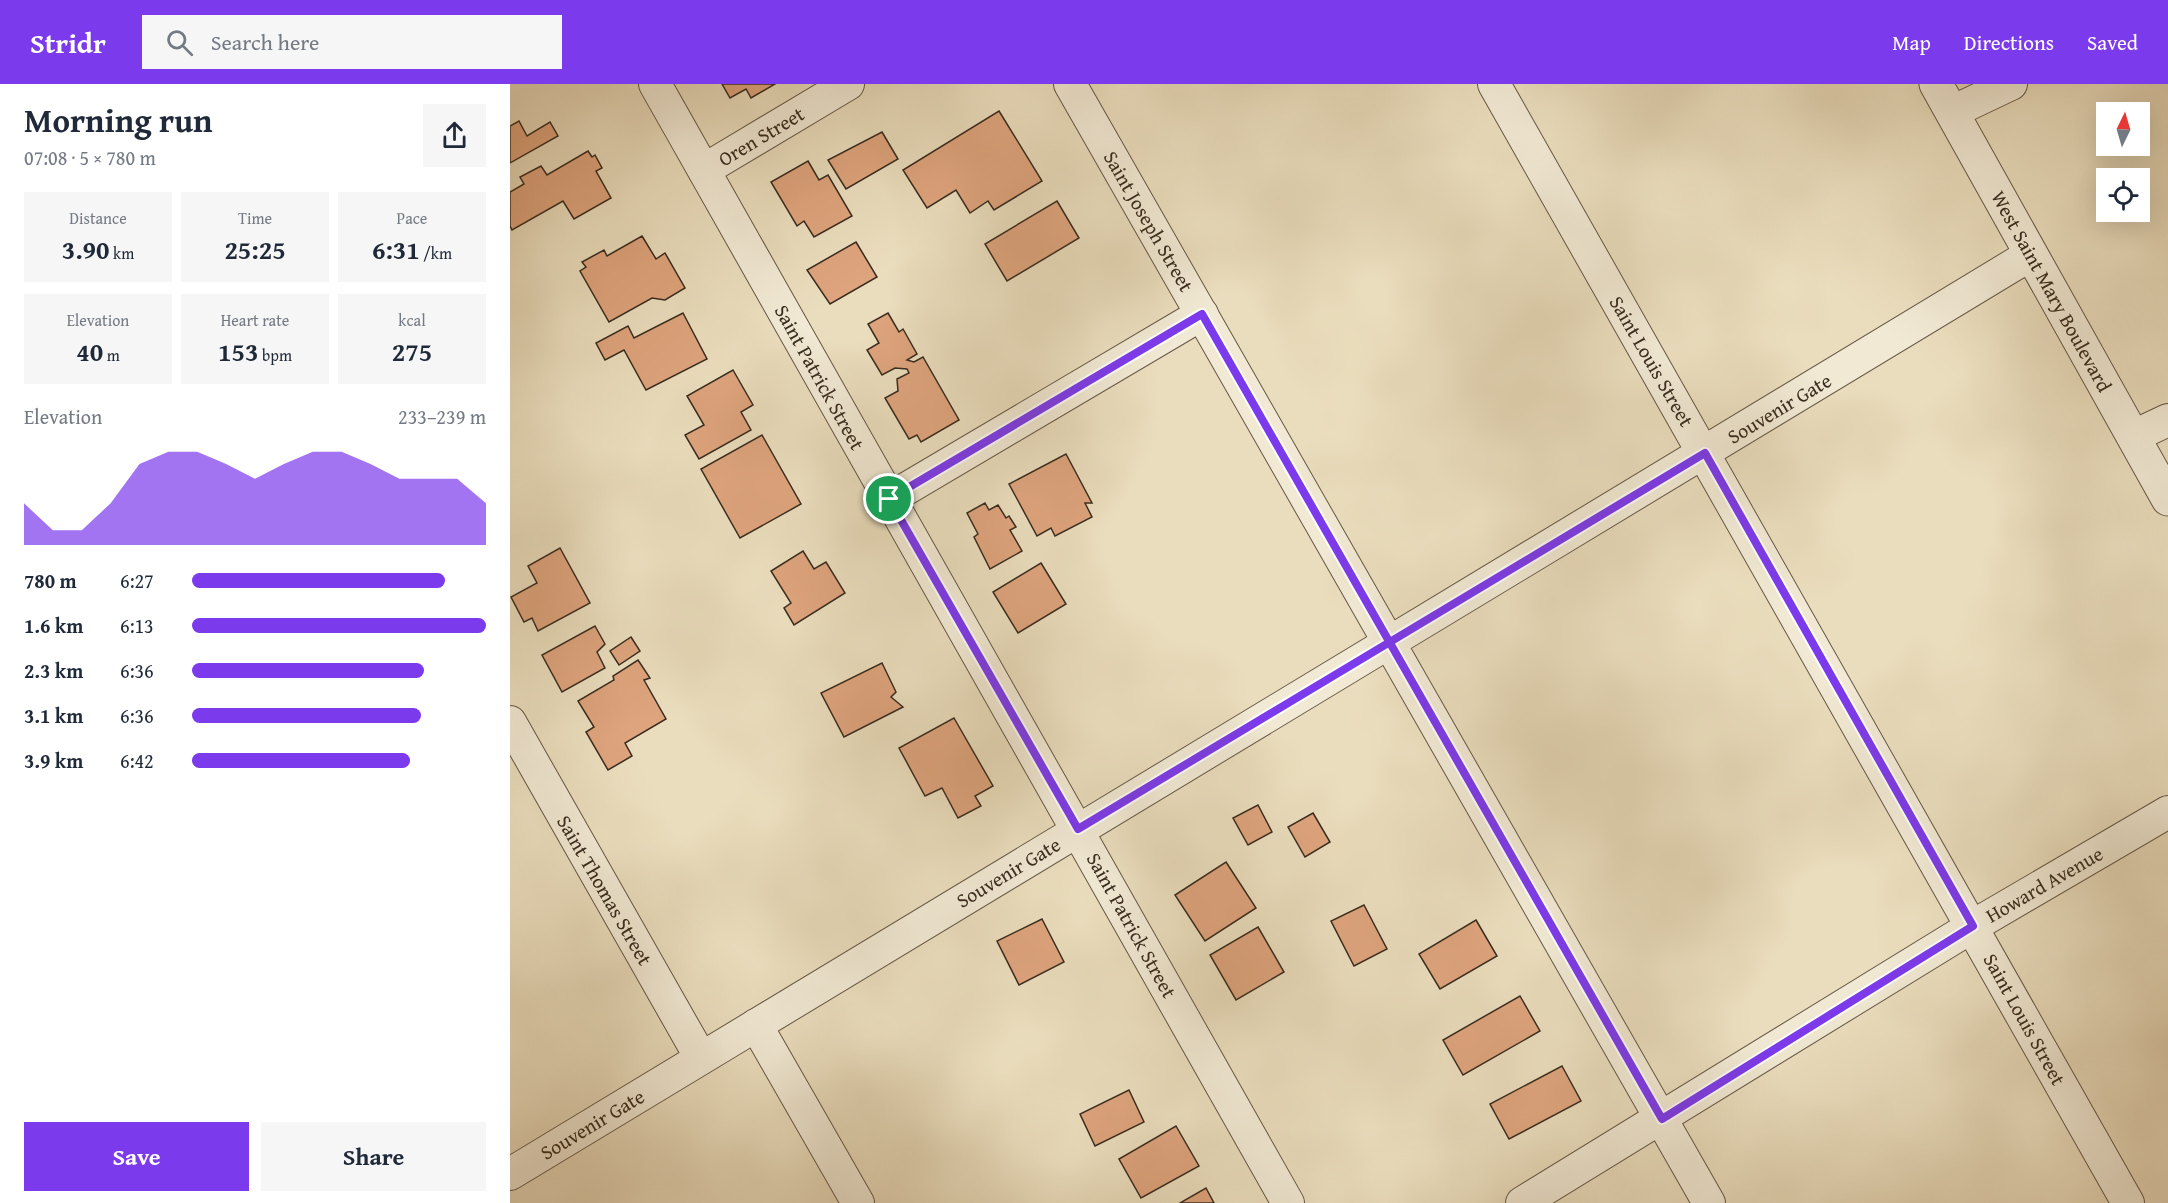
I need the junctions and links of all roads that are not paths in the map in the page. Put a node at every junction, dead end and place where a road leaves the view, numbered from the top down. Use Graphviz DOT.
graph roads {
  1 [pos="655,84"];
  2 [pos="848,84"];
  3 [pos="1070,84"];
  4 [pos="1494,84"];
  5 [pos="1936,84"];
  6 [pos="2011,84"];
  7 [pos="1952,112"];
  8 [pos="704,170"];
  9 [pos="2030,255"];
  10 [pos="1202,314"];
  11 [pos="2168,420"];
  12 [pos="2134,436"];
  13 [pos="1705,453"];
  14 [pos="2168,498"];
  15 [pos="889,499"];
  16 [pos="1390,641"];
  17 [pos="510,722"];
  18 [pos="2168,812"];
  19 [pos="1078,829"];
  20 [pos="1973,926"];
  21 [pos="756,1025"];
  22 [pos="701,1058"];
  23 [pos="1662,1119"];
  24 [pos="510,1174"];
  25 [pos="858,1203"];
  26 [pos="1288,1203"];
  27 [pos="1522,1203"];
  28 [pos="1709,1203"];
  29 [pos="2128,1203"];
  1 -- 8 [label="street, Saint Patrick Street"];
  2 -- 8 [label="street, Oren Street"];
  3 -- 10 [label="street, Saint Joseph Street"];
  4 -- 13 [label="street, Saint Louis Street"];
  5 -- 7 [label="street, West Saint Mary Boulevard"];
  6 -- 7 [label="street"];
  7 -- 9 [label="street, West Saint Mary Boulevard"];
  8 -- 15 [label="street, Saint Patrick Street"];
  9 -- 12 [label="street, West Saint Mary Boulevard"];
  9 -- 13 [label="street, Souvenir Gate"];
  10 -- 15 [label="street"];
  10 -- 16 [label="street, Saint Joseph Street"];
  11 -- 12 [label="street"];
  12 -- 14 [label="street, West Saint Mary Boulevard"];
  13 -- 16 [label="street, Souvenir Gate"];
  13 -- 20 [label="street, Saint Louis Street"];
  15 -- 19 [label="street, Saint Patrick Street"];
  16 -- 19 [label="street, Souvenir Gate"];
  16 -- 23 [label="street, Saint Joseph Street"];
  17 -- 22 [label="street, Saint Thomas Street"];
  18 -- 20 [label="street, Howard Avenue"];
  19 -- 21 [label="street, Souvenir Gate"];
  19 -- 26 [label="street, Saint Patrick Street"];
  20 -- 23 [label="street, Howard Avenue"];
  20 -- 29 [label="street, Saint Louis Street"];
  21 -- 22 [label="street, Souvenir Gate"];
  21 -- 25 [label="street"];
  22 -- 24 [label="street, Souvenir Gate"];
  23 -- 27 [label="street, Howard Avenue"];
  23 -- 28 [label="street, Saint Joseph Street"];
}
